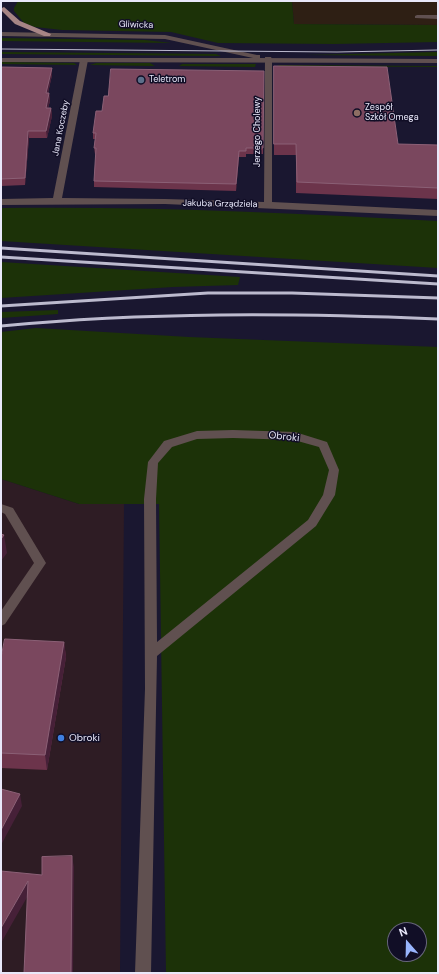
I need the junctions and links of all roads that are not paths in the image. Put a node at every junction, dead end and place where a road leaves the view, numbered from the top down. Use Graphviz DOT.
graph roads {
  1 [pos="9,1"];
  2 [pos="2,11"];
  3 [pos="417,17"];
  4 [pos="438,17"];
  5 [pos="1,34"];
  6 [pos="47,34"];
  7 [pos="268,59"];
  8 [pos="1,60"];
  9 [pos="84,60"];
  10 [pos="438,61"];
  11 [pos="57,200"];
  12 [pos="1,202"];
  13 [pos="268,205"];
  14 [pos="438,213"];
  15 [pos="1,508"];
  16 [pos="1,621"];
  17 [pos="150,655"];
  18 [pos="143,973"];
  1 -- 2 [label="main road"];
  2 -- 6 [label="main road"];
  3 -- 4 [label="street"];
  5 -- 6 [label="street, Gliwicka"];
  6 -- 7 [label="street, Gliwicka"];
  7 -- 9 [label="street, Gliwicka"];
  7 -- 10 [label="street, Gliwicka"];
  7 -- 13 [label="street, Jerzego Cholewy"];
  8 -- 9 [label="street, Gliwicka"];
  9 -- 11 [label="street, Jana Koczeby"];
  11 -- 12 [label="street, Jakuba Grządziela"];
  11 -- 13 [label="street, Jakuba Grządziela"];
  13 -- 14 [label="street, Jakuba Grządziela"];
  15 -- 16 [label="street"];
  17 -- 17 [label="street, Obroki"];
  17 -- 18 [label="street, Obroki"];
}
